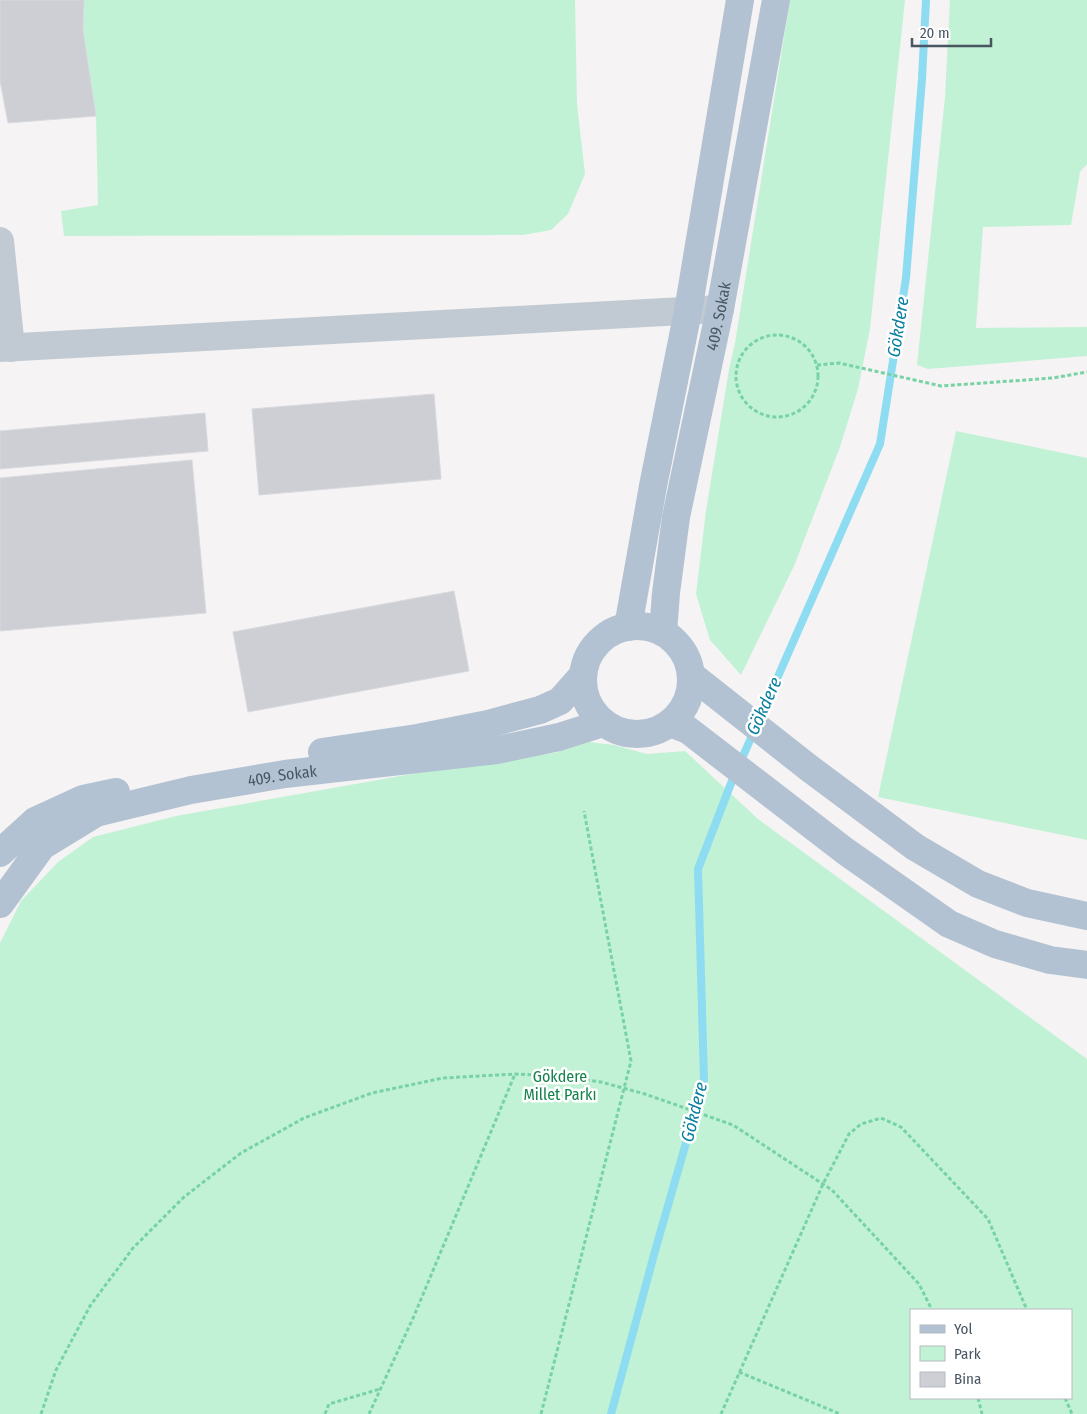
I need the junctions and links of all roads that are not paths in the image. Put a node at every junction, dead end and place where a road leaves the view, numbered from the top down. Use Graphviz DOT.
graph roads {
  1 [pos="740,0"];
  2 [pos="776,0"];
  3 [pos="0,241"];
  4 [pos="720,309"];
  5 [pos="688,310"];
  6 [pos="5,348"];
  7 [pos="628,627"];
  8 [pos="663,632"];
  9 [pos="583,675"];
  10 [pos="699,682"];
  11 [pos="603,723"];
  12 [pos="679,727"];
  13 [pos="0,853"];
  14 [pos="0,904"];
  15 [pos="1087,916"];
  16 [pos="1087,966"];
  1 -- 5 [label="main road, 409. Sokak"];
  2 -- 4 [label="main road, 409. Sokak"];
  3 -- 6 [label="street"];
  4 -- 5 [label="street"];
  4 -- 8 [label="main road, 409. Sokak"];
  5 -- 6 [label="street"];
  5 -- 7 [label="main road, 409. Sokak"];
  7 -- 8 [label="main road"];
  7 -- 9 [label="main road"];
  8 -- 10 [label="main road"];
  9 -- 11 [label="main road"];
  9 -- 13 [label="main road, 409. Sokak"];
  10 -- 12 [label="main road"];
  10 -- 15 [label="main road"];
  11 -- 12 [label="main road"];
  11 -- 14 [label="main road, 409. Sokak"];
  12 -- 16 [label="main road"];
}
